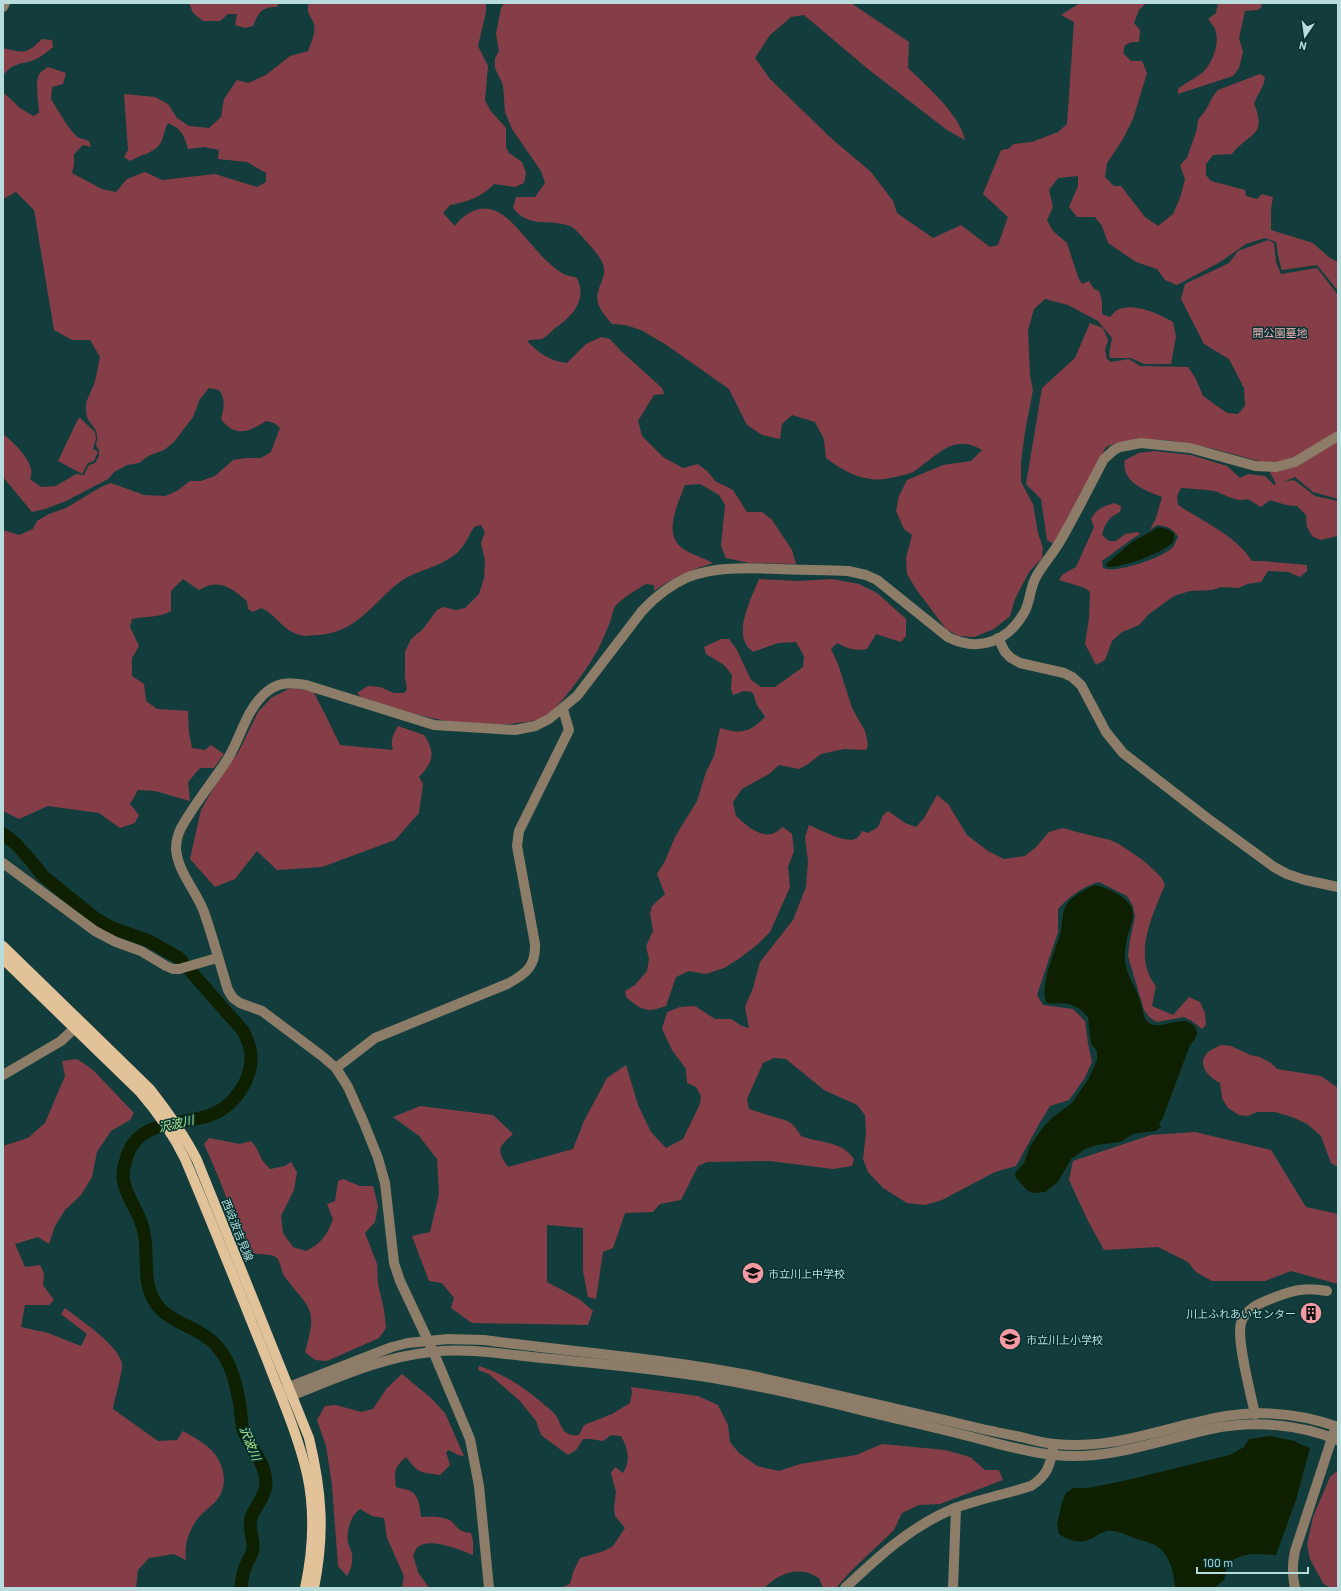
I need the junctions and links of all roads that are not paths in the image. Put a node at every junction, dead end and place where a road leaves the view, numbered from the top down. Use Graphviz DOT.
graph roads {
  1 [pos="5,3"];
  2 [pos="3,6"];
  3 [pos="1338,436"];
  4 [pos="998,638"];
  5 [pos="563,709"];
  6 [pos="3,863"];
  7 [pos="1338,887"];
  8 [pos="3,946"];
  9 [pos="217,958"];
  10 [pos="3,959"];
  11 [pos="78,1025"];
  12 [pos="336,1068"];
  13 [pos="3,1075"];
  14 [pos="180,1138"];
  15 [pos="1327,1291"];
  16 [pos="428,1341"];
  17 [pos="433,1351"];
  18 [pos="291,1391"];
  19 [pos="280,1396"];
  20 [pos="1255,1414"];
  21 [pos="1337,1427"];
  22 [pos="1335,1439"];
  23 [pos="1054,1444"];
  24 [pos="1052,1455"];
  25 [pos="956,1508"];
  26 [pos="305,1588"];
  27 [pos="314,1588"];
  28 [pos="489,1588"];
  29 [pos="845,1588"];
  30 [pos="953,1588"];
  31 [pos="1295,1588"];
  1 -- 2 [label="street"];
  3 -- 4 [label="street"];
  4 -- 5 [label="street"];
  4 -- 7 [label="street"];
  5 -- 9 [label="street"];
  5 -- 12 [label="street"];
  6 -- 9 [label="street"];
  8 -- 11 [label="main road, 西岐波吉見線"];
  9 -- 12 [label="street"];
  10 -- 11 [label="main road, 西岐波吉見線"];
  11 -- 13 [label="street"];
  11 -- 14 [label="main road, 西岐波吉見線"];
  12 -- 16 [label="street"];
  14 -- 18 [label="main road, 西岐波吉見線"];
  14 -- 19 [label="main road, 西岐波吉見線"];
  15 -- 20 [label="street"];
  16 -- 17 [label="street"];
  16 -- 18 [label="street"];
  16 -- 23 [label="street"];
  17 -- 18 [label="street"];
  17 -- 24 [label="street"];
  17 -- 28 [label="street"];
  18 -- 19 [label="street"];
  18 -- 27 [label="main road, 西岐波吉見線"];
  19 -- 26 [label="main road, 西岐波吉見線"];
  20 -- 21 [label="street"];
  20 -- 23 [label="street"];
  21 -- 22 [label="street"];
  22 -- 24 [label="street"];
  22 -- 31 [label="street"];
  23 -- 24 [label="street"];
  24 -- 25 [label="street"];
  25 -- 29 [label="street"];
  25 -- 30 [label="street"];
}
